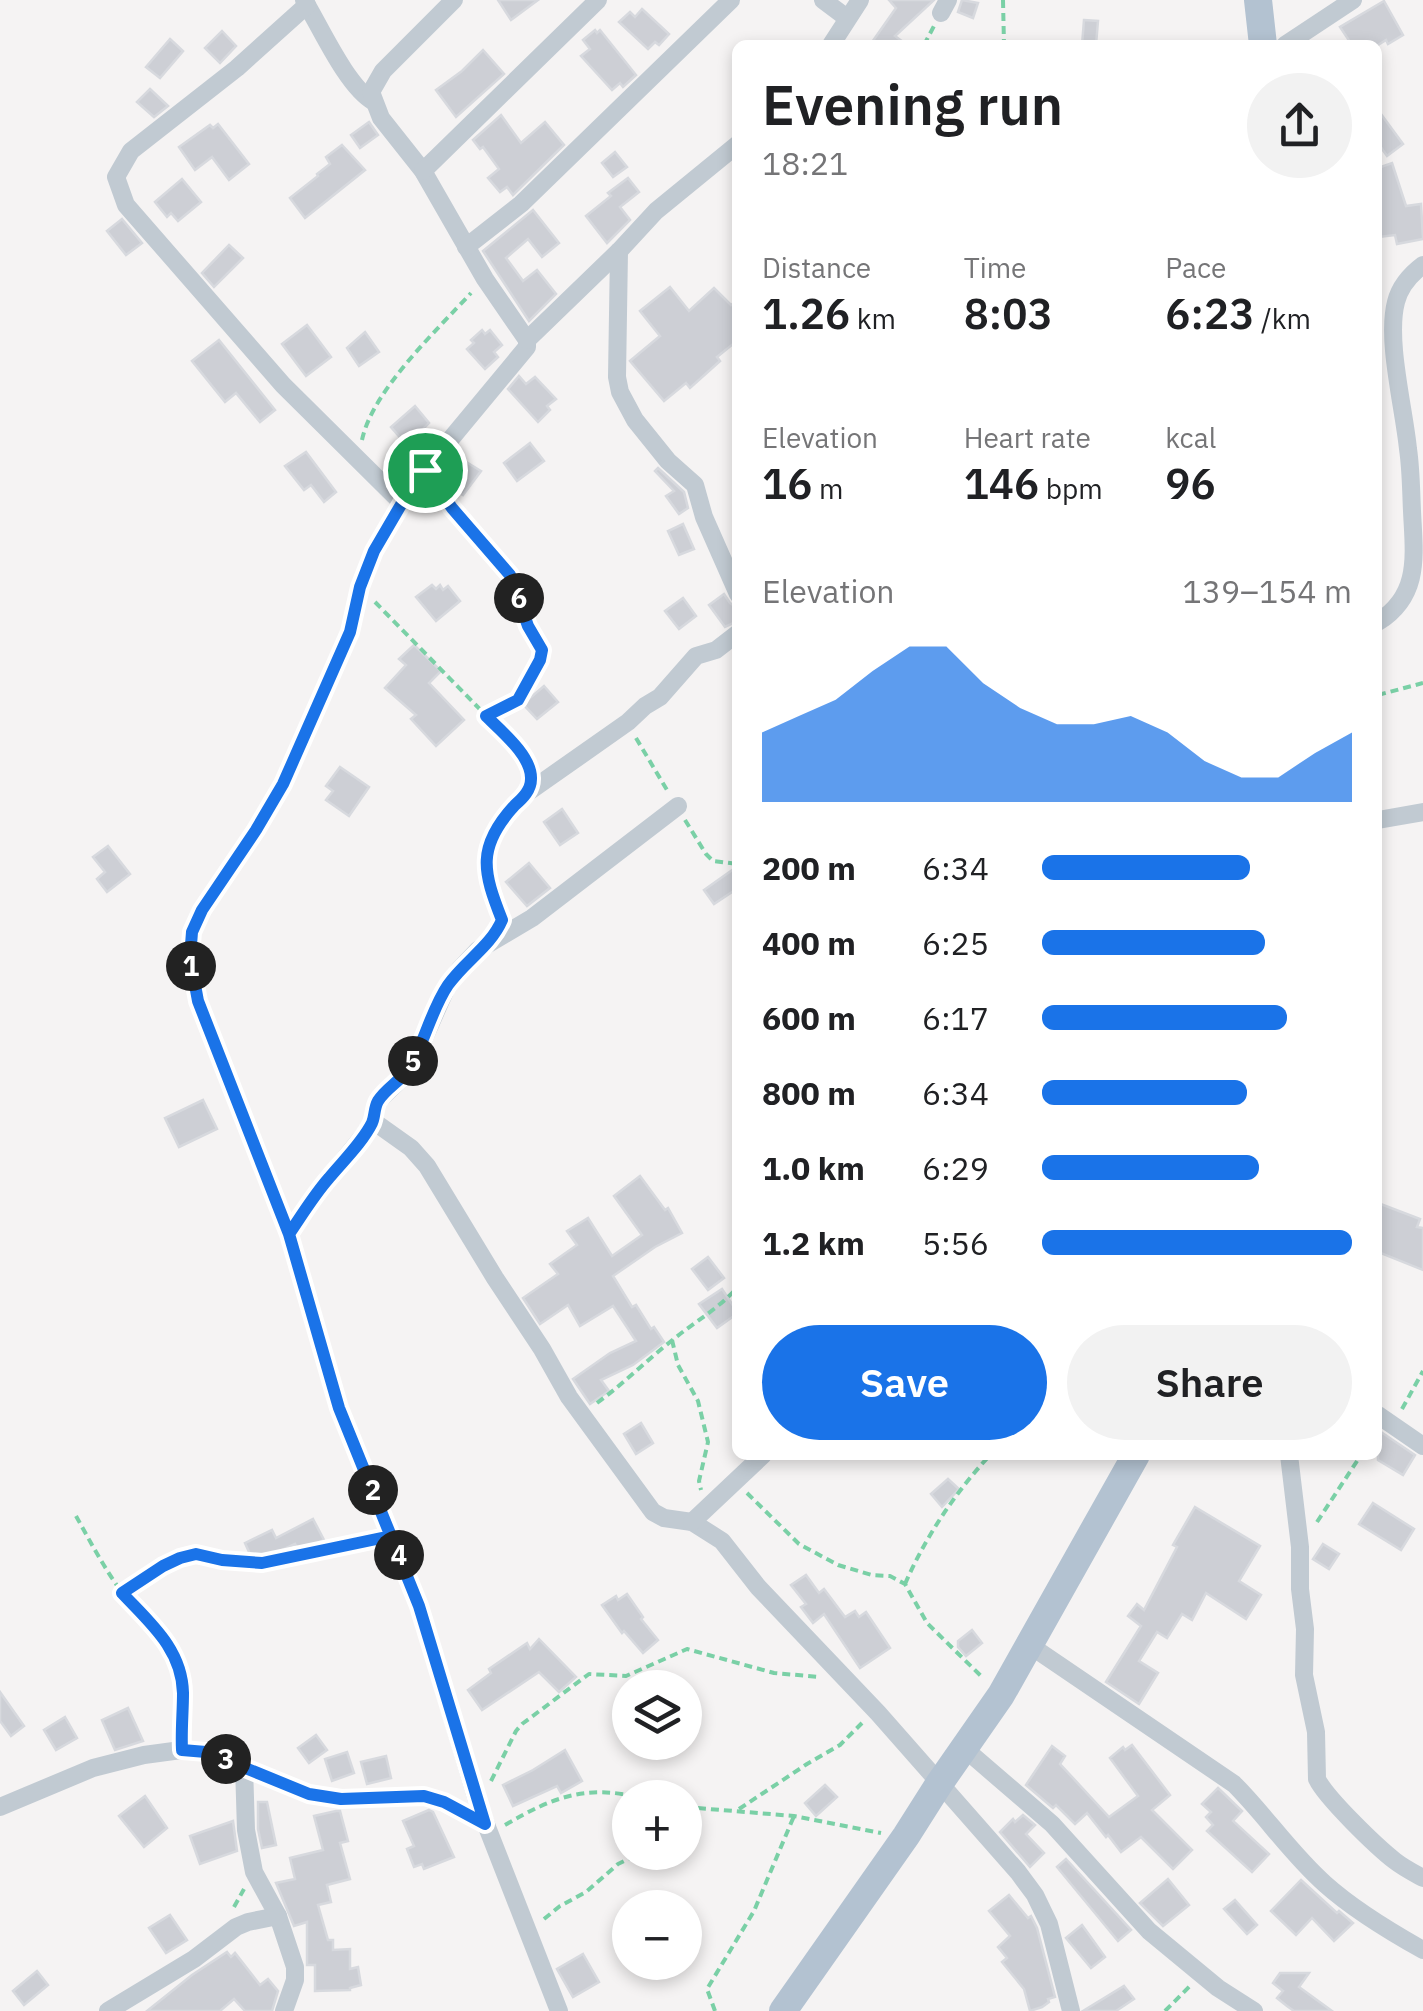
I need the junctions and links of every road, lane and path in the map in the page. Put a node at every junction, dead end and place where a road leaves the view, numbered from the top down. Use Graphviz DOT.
graph roads {
  1 [pos="454,0"];
  2 [pos="598,0"];
  3 [pos="731,0"];
  4 [pos="823,0"];
  5 [pos="860,0"];
  6 [pos="1003,0"];
  7 [pos="1258,0"];
  8 [pos="1353,0"];
  9 [pos="306,3"];
  10 [pos="847,18"];
  11 [pos="834,40"];
  12 [pos="1004,40"];
  13 [pos="1262,40"];
  14 [pos="1293,40"];
  15 [pos="374,102"];
  16 [pos="732,149"];
  17 [pos="422,171"];
  18 [pos="466,248"];
  19 [pos="619,250"];
  20 [pos="1423,265"];
  21 [pos="484,278"];
  22 [pos="528,340"];
  23 [pos="358,460"];
  24 [pos="425,470"];
  25 [pos="402,503"];
  26 [pos="732,580"];
  27 [pos="360,587"];
  28 [pos="1382,618"];
  29 [pos="732,638"];
  30 [pos="1423,683"];
  31 [pos="1382,694"];
  32 [pos="486,716"];
  33 [pos="527,794"];
  34 [pos="678,806"];
  35 [pos="1423,812"];
  36 [pos="1382,819"];
  37 [pos="491,941"];
  38 [pos="373,1121"];
  39 [pos="289,1234"];
  40 [pos="732,1294"];
  41 [pos="672,1340"];
  42 [pos="1423,1370"];
  43 [pos="581,1414"];
  44 [pos="1385,1421"];
  45 [pos="1423,1446"];
  46 [pos="758,1460"];
  47 [pos="985,1460"];
  48 [pos="1133,1460"];
  49 [pos="1290,1460"];
  50 [pos="1358,1460"];
  51 [pos="736,1481"];
  52 [pos="76,1516"];
  53 [pos="699,1516"];
  54 [pos="391,1536"];
  55 [pos="1300,1547"];
  56 [pos="905,1584"];
  57 [pos="122,1593"];
  58 [pos="1028,1644"];
  59 [pos="849,1682"];
  60 [pos="1000,1695"];
  61 [pos="878,1713"];
  62 [pos="965,1748"];
  63 [pos="182,1750"];
  64 [pos="244,1766"];
  65 [pos="938,1784"];
  66 [pos="612,1793"];
  67 [pos="478,1804"];
  68 [pos="0,1807"];
  69 [pos="702,1809"];
  70 [pos="738,1810"];
  71 [pos="794,1816"];
  72 [pos="487,1829"];
  73 [pos="906,1836"];
  74 [pos="612,1869"];
  75 [pos="254,1872"];
  76 [pos="1423,1878"];
  77 [pos="278,1916"];
  78 [pos="527,1933"];
  79 [pos="222,1936"];
  80 [pos="1423,1950"];
  81 [pos="1202,1975"];
  82 [pos="108,2011"];
  83 [pos="284,2011"];
  84 [pos="559,2011"];
  85 [pos="714,2011"];
  86 [pos="783,2011"];
  87 [pos="1071,2011"];
  88 [pos="1165,2011"];
  89 [pos="1254,2011"];
  1 -- 15 [label="street"];
  2 -- 17 [label="street"];
  3 -- 18 [label="street"];
  4 -- 10 [label="street"];
  5 -- 10 [label="street"];
  6 -- 12 [label="path"];
  7 -- 13 [label="main road"];
  8 -- 14 [label="street"];
  9 -- 15 [label="street"];
  9 -- 23 [label="street"];
  10 -- 11 [label="street"];
  15 -- 17 [label="street"];
  16 -- 19 [label="street"];
  17 -- 18 [label="street"];
  18 -- 21 [label="street"];
  19 -- 22 [label="street"];
  19 -- 26 [label="street"];
  20 -- 28 [label="street"];
  21 -- 22 [label="street"];
  21 -- 23 [label="path"];
  22 -- 24 [label="street"];
  23 -- 25 [label="street"];
  24 -- 25 [label="street"];
  24 -- 32 [label="path"];
  25 -- 27 [label="street"];
  27 -- 32 [label="path"];
  27 -- 39 [label="street"];
  29 -- 33 [label="street"];
  30 -- 31 [label="path"];
  32 -- 33 [label="path"];
  33 -- 37 [label="path"];
  34 -- 37 [label="street"];
  35 -- 36 [label="street"];
  37 -- 38 [label="street"];
  38 -- 39 [label="street"];
  38 -- 43 [label="street"];
  39 -- 54 [label="street"];
  40 -- 41 [label="path"];
  41 -- 43 [label="path"];
  41 -- 53 [label="path"];
  42 -- 44 [label="path"];
  43 -- 53 [label="street"];
  44 -- 45 [label="street"];
  46 -- 51 [label="street"];
  47 -- 56 [label="path"];
  48 -- 58 [label="main road"];
  49 -- 55 [label="street"];
  50 -- 55 [label="path"];
  51 -- 53 [label="street"];
  51 -- 56 [label="path"];
  52 -- 57 [label="path"];
  53 -- 59 [label="street"];
  54 -- 57 [label="path"];
  54 -- 67 [label="street"];
  55 -- 76 [label="street"];
  56 -- 60 [label="path"];
  57 -- 63 [label="path"];
  58 -- 60 [label="main road"];
  58 -- 80 [label="street"];
  59 -- 61 [label="street"];
  59 -- 67 [label="path"];
  60 -- 62 [label="main road"];
  61 -- 65 [label="street"];
  61 -- 70 [label="path"];
  62 -- 65 [label="main road"];
  62 -- 81 [label="street"];
  63 -- 64 [label="street"];
  63 -- 68 [label="street"];
  64 -- 72 [label="street"];
  64 -- 75 [label="street"];
  65 -- 73 [label="main road"];
  65 -- 87 [label="street"];
  66 -- 72 [label="path"];
  67 -- 72 [label="street"];
  69 -- 70 [label="path"];
  70 -- 71 [label="path"];
  71 -- 73 [label="path"];
  71 -- 85 [label="path"];
  72 -- 78 [label="street"];
  73 -- 86 [label="main road"];
  74 -- 78 [label="path"];
  75 -- 77 [label="street"];
  75 -- 79 [label="path"];
  77 -- 79 [label="street"];
  77 -- 83 [label="street"];
  78 -- 84 [label="street"];
  79 -- 82 [label="street"];
  81 -- 88 [label="path"];
  81 -- 89 [label="street"];
}
